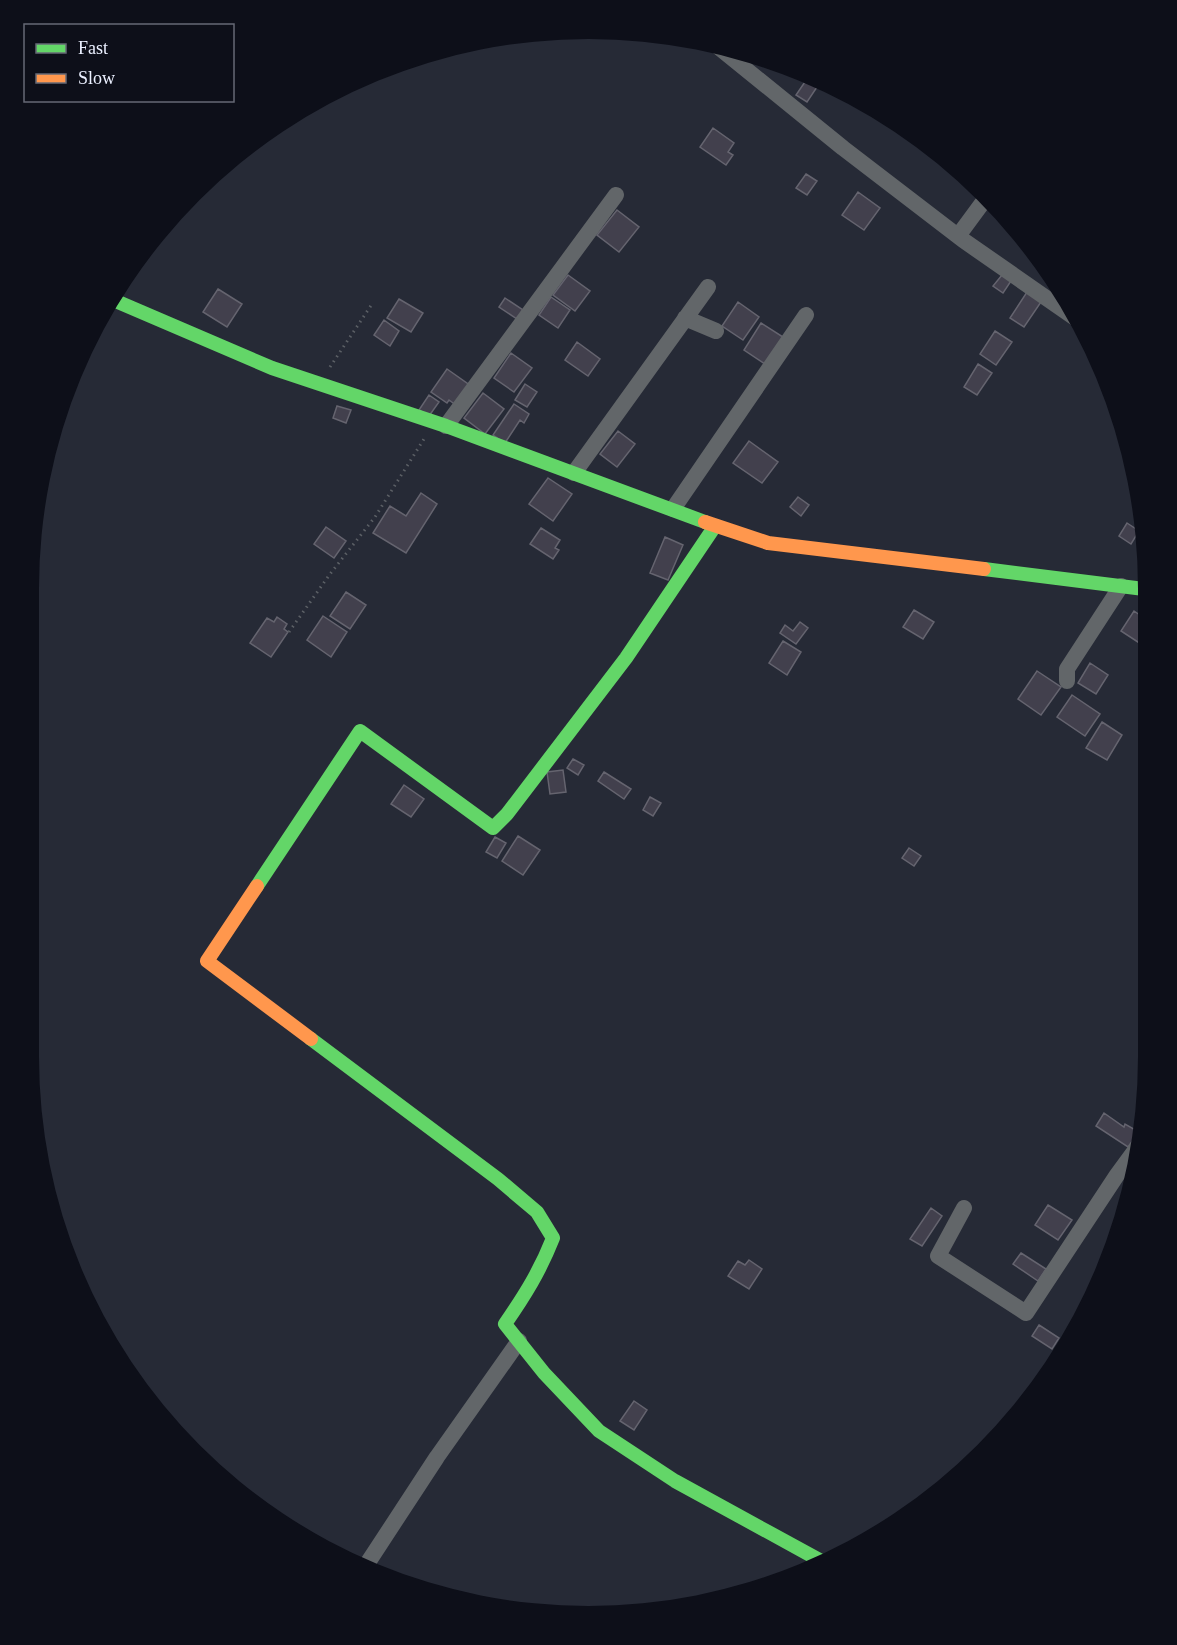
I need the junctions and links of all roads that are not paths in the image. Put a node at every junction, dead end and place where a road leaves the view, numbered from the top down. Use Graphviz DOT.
graph roads {
  1 [pos="733,58"];
  2 [pos="616,195"];
  3 [pos="981,204"];
  4 [pos="958,236"];
  5 [pos="708,286"];
  6 [pos="120,303"];
  7 [pos="1060,307"];
  8 [pos="806,315"];
  9 [pos="685,318"];
  10 [pos="716,331"];
  11 [pos="440,424"];
  12 [pos="574,473"];
  13 [pos="674,509"];
  14 [pos="715,526"];
  15 [pos="1121,586"];
  16 [pos="1138,588"];
  17 [pos="1067,681"];
  18 [pos="1128,1161"];
  19 [pos="964,1208"];
  20 [pos="519,1341"];
  21 [pos="814,1557"];
  22 [pos="369,1560"];
  1 -- 4 [label="street"];
  2 -- 11 [label="street"];
  3 -- 4 [label="street"];
  4 -- 7 [label="street"];
  5 -- 9 [label="street"];
  6 -- 11 [label="street"];
  8 -- 13 [label="street"];
  9 -- 10 [label="street"];
  9 -- 12 [label="street"];
  11 -- 12 [label="street"];
  12 -- 13 [label="street"];
  13 -- 14 [label="street"];
  14 -- 15 [label="street"];
  14 -- 20 [label="street"];
  15 -- 16 [label="street"];
  15 -- 17 [label="street"];
  18 -- 19 [label="street"];
  20 -- 21 [label="street"];
  20 -- 22 [label="street"];
}
